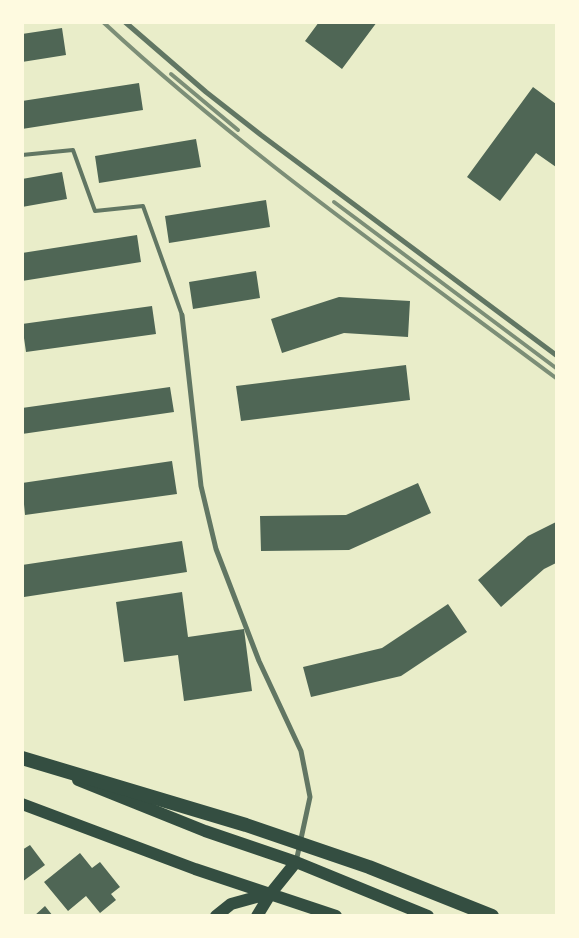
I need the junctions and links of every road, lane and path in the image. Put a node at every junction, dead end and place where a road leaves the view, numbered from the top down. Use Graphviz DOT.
graph roads {
  1 [pos="125,22"];
  2 [pos="22,155"];
  3 [pos="182,315"];
  4 [pos="556,355"];
  5 [pos="22,758"];
  6 [pos="22,804"];
  7 [pos="296,862"];
  8 [pos="271,893"];
  9 [pos="314,913"];
  10 [pos="216,916"];
  11 [pos="257,916"];
  12 [pos="336,916"];
  13 [pos="428,916"];
  14 [pos="492,916"];
  1 -- 4 [label="street"];
  2 -- 3 [label="lane"];
  3 -- 7 [label="street"];
  5 -- 7 [label="main road"];
  5 -- 14 [label="highway"];
  6 -- 8 [label="main road"];
  7 -- 8 [label="main road"];
  7 -- 13 [label="main road"];
  8 -- 9 [label="main road"];
  8 -- 10 [label="main road"];
  8 -- 11 [label="main road"];
  9 -- 12 [label="main road"];
}
